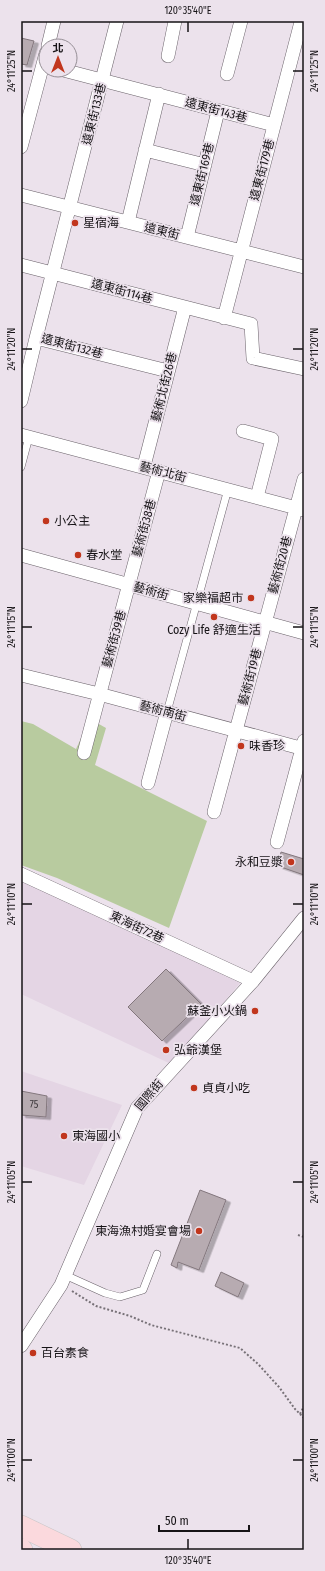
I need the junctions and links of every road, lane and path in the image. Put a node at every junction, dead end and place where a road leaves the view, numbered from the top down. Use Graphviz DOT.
graph roads {
  1 [pos="54,21"];
  2 [pos="117,21"];
  3 [pos="175,21"];
  4 [pos="241,21"];
  5 [pos="301,22"];
  6 [pos="50,38"];
  7 [pos="168,56"];
  8 [pos="78,74"];
  9 [pos="227,74"];
  10 [pos="40,78"];
  11 [pos="103,80"];
  12 [pos="159,94"];
  13 [pos="218,111"];
  14 [pos="274,126"];
  15 [pos="21,148"];
  16 [pos="145,150"];
  17 [pos="205,165"];
  18 [pos="21,195"];
  19 [pos="70,207"];
  20 [pos="128,222"];
  21 [pos="187,237"];
  22 [pos="241,251"];
  23 [pos="21,265"];
  24 [pos="304,267"];
  25 [pos="52,273"];
  26 [pos="185,307"];
  27 [pos="224,318"];
  28 [pos="36,338"];
  29 [pos="304,369"];
  30 [pos="168,370"];
  31 [pos="21,401"];
  32 [pos="243,431"];
  33 [pos="25,436"];
  34 [pos="144,466"];
  35 [pos="21,467"];
  36 [pos="159,471"];
  37 [pos="304,479"];
  38 [pos="228,489"];
  39 [pos="257,497"];
  40 [pos="300,509"];
  41 [pos="21,555"];
  42 [pos="129,585"];
  43 [pos="197,604"];
  44 [pos="265,622"];
  45 [pos="304,633"];
  46 [pos="21,675"];
  47 [pos="99,694"];
  48 [pos="167,712"];
  49 [pos="236,731"];
  50 [pos="303,746"];
  51 [pos="84,753"];
  52 [pos="148,783"];
  53 [pos="214,812"];
  54 [pos="277,842"];
  55 [pos="21,874"];
  56 [pos="304,918"];
  57 [pos="252,980"];
  58 [pos="298,1235"];
  59 [pos="304,1238"];
  60 [pos="157,1254"];
  61 [pos="63,1280"];
  62 [pos="21,1346"];
  63 [pos="304,1406"];
  64 [pos="300,1414"];
  65 [pos="304,1418"];
  66 [pos="21,1526"];
  67 [pos="71,1550"];
  1 -- 6 [label="street"];
  2 -- 11 [label="street, 遠東街133巷"];
  3 -- 7 [label="street"];
  4 -- 9 [label="street"];
  5 -- 14 [label="street, 遠東街179巷"];
  8 -- 11 [label="street, 遠東街143巷"];
  10 -- 15 [label="street"];
  11 -- 12 [label="street, 遠東街143巷"];
  11 -- 19 [label="street, 遠東街133巷"];
  12 -- 13 [label="street, 遠東街143巷"];
  12 -- 16 [label="street"];
  13 -- 14 [label="street, 遠東街143巷"];
  13 -- 17 [label="street, 遠東街169巷"];
  14 -- 22 [label="street, 遠東街179巷"];
  16 -- 17 [label="street"];
  16 -- 20 [label="street"];
  17 -- 21 [label="street, 遠東街169巷"];
  18 -- 19 [label="street, 遠東街"];
  19 -- 20 [label="street, 遠東街"];
  19 -- 25 [label="street, 遠東街132巷"];
  20 -- 21 [label="street, 遠東街"];
  21 -- 22 [label="street, 遠東街"];
  22 -- 24 [label="street, 遠東街"];
  22 -- 27 [label="street, 遠東街179巷"];
  23 -- 25 [label="street, 遠東街114巷"];
  25 -- 26 [label="street, 遠東街114巷"];
  25 -- 28 [label="street, 遠東街132巷"];
  26 -- 27 [label="street, 遠東街114巷"];
  26 -- 30 [label="street, 藝術北街26巷"];
  27 -- 29 [label="street, 遠東街114巷"];
  28 -- 30 [label="street, 遠東街132巷"];
  28 -- 31 [label="street"];
  30 -- 34 [label="street, 藝術北街26巷"];
  32 -- 39 [label="street"];
  33 -- 34 [label="street, 藝術北街"];
  33 -- 35 [label="lane"];
  34 -- 36 [label="street, 藝術北街"];
  36 -- 38 [label="street, 藝術北街"];
  36 -- 42 [label="street, 藝術街38巷"];
  37 -- 40 [label="street, 藝術街20巷"];
  38 -- 39 [label="street, 藝術北街"];
  38 -- 43 [label="lane"];
  39 -- 40 [label="street, 藝術北街"];
  40 -- 44 [label="street, 藝術街20巷"];
  41 -- 42 [label="street, 藝術街"];
  42 -- 43 [label="street, 藝術街"];
  42 -- 47 [label="street, 藝術街39巷"];
  43 -- 44 [label="street, 藝術街"];
  43 -- 48 [label="lane"];
  44 -- 45 [label="street, 藝術街"];
  44 -- 49 [label="street, 藝術街19巷"];
  46 -- 47 [label="street, 藝術南街"];
  47 -- 48 [label="street, 藝術南街"];
  47 -- 51 [label="street, 藝術街39巷"];
  48 -- 49 [label="street, 藝術南街"];
  48 -- 52 [label="street"];
  49 -- 50 [label="street, 藝術南街"];
  49 -- 53 [label="street, 藝術街19巷"];
  50 -- 54 [label="street"];
  55 -- 57 [label="street, 東海街72巷"];
  56 -- 57 [label="street, 國際街"];
  57 -- 61 [label="street, 國際街"];
  58 -- 59 [label="path"];
  60 -- 61 [label="lane"];
  61 -- 62 [label="street, 國際街"];
  61 -- 64 [label="path"];
  63 -- 64 [label="path"];
  64 -- 65 [label="path"];
  66 -- 67 [label="main road"];
}
